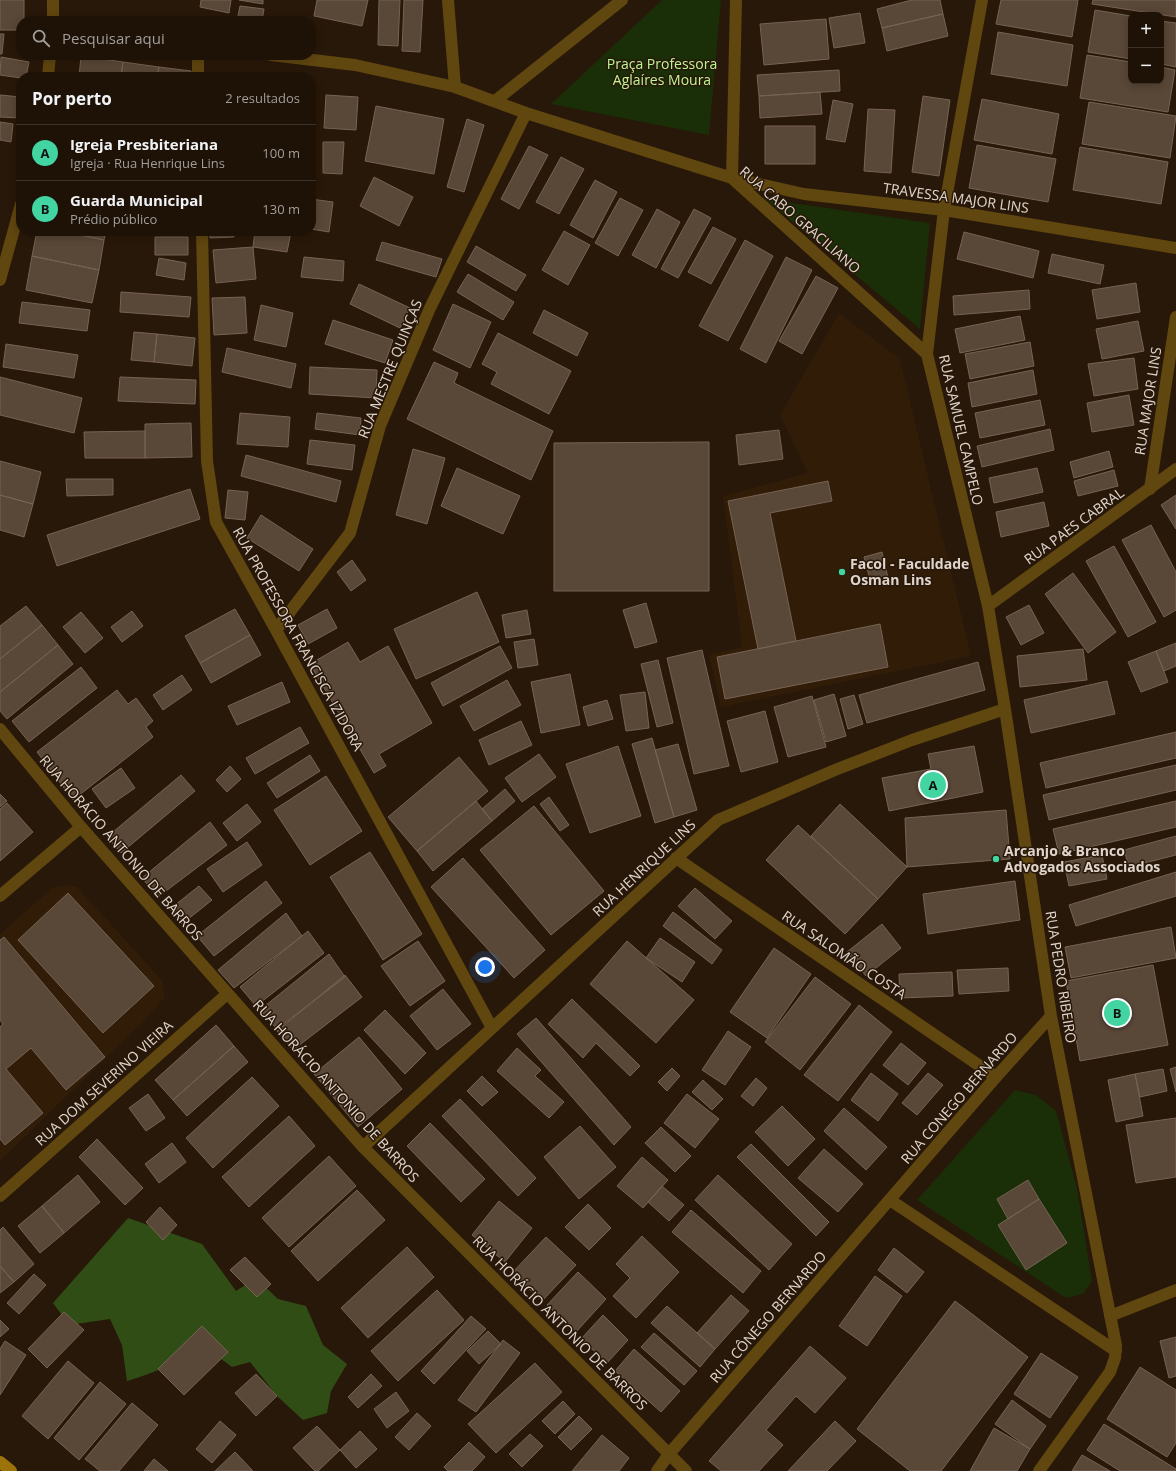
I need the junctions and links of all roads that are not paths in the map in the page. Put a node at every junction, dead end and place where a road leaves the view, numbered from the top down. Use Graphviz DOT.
graph roads {
  1 [pos="52,0"];
  2 [pos="448,0"];
  3 [pos="622,0"];
  4 [pos="736,0"];
  5 [pos="982,0"];
  6 [pos="53,16"];
  7 [pos="50,60"];
  8 [pos="198,60"];
  9 [pos="313,60"];
  10 [pos="48,72"];
  11 [pos="198,72"];
  12 [pos="455,87"];
  13 [pos="495,101"];
  14 [pos="526,113"];
  15 [pos="732,178"];
  16 [pos="944,210"];
  17 [pos="16,222"];
  18 [pos="202,236"];
  19 [pos="1176,248"];
  20 [pos="0,280"];
  21 [pos="1176,317"];
  22 [pos="927,354"];
  23 [pos="1176,468"];
  24 [pos="1150,489"];
  25 [pos="988,606"];
  26 [pos="276,630"];
  27 [pos="1005,709"];
  28 [pos="0,729"];
  29 [pos="80,827"];
  30 [pos="676,858"];
  31 [pos="0,896"];
  32 [pos="227,994"];
  33 [pos="1051,1016"];
  34 [pos="492,1028"];
  35 [pos="996,1078"];
  36 [pos="363,1147"];
  37 [pos="0,1196"];
  38 [pos="890,1200"];
  39 [pos="1176,1290"];
  40 [pos="1110,1316"];
  41 [pos="1116,1351"];
  42 [pos="669,1454"];
  43 [pos="0,1462"];
  44 [pos="11,1471"];
  45 [pos="657,1471"];
  46 [pos="686,1471"];
  47 [pos="1039,1471"];
  1 -- 6 [label="street"];
  2 -- 12 [label="street"];
  3 -- 13 [label="street"];
  4 -- 15 [label="street"];
  5 -- 16 [label="street, RUA SAMUEL CAMPELO"];
  7 -- 10 [label="street"];
  8 -- 11 [label="street"];
  9 -- 12 [label="street, RUA CABO GRACILIANO"];
  12 -- 13 [label="street, RUA CABO GRACILIANO"];
  13 -- 14 [label="street, RUA CABO GRACILIANO"];
  14 -- 15 [label="street, RUA CABO GRACILIANO"];
  14 -- 26 [label="street, RUA MESTRE QUINÇAS"];
  15 -- 16 [label="street, TRAVESSA MAJOR LINS"];
  15 -- 22 [label="street, RUA CABO GRACILIANO"];
  16 -- 19 [label="street, TRAVESSA MAJOR LINS"];
  16 -- 22 [label="street, RUA SAMUEL CAMPELO"];
  17 -- 20 [label="street"];
  18 -- 26 [label="street, RUA PROFESSORA FRANCISCA IZIDORA"];
  21 -- 24 [label="street, RUA MAJOR LINS"];
  22 -- 25 [label="street, RUA SAMUEL CAMPELO"];
  23 -- 24 [label="street, RUA PAES CABRAL"];
  24 -- 25 [label="street, RUA PAES CABRAL"];
  25 -- 27 [label="street, RUA PEDRO RIBEIRO"];
  26 -- 34 [label="street, RUA PROFESSORA FRANCISCA IZIDORA"];
  27 -- 30 [label="street, RUA HENRIQUE LINS"];
  27 -- 33 [label="street, RUA PEDRO RIBEIRO"];
  28 -- 29 [label="street, RUA HORÁCIO ANTONIO DE BARROS"];
  29 -- 31 [label="street"];
  29 -- 32 [label="street, RUA HORÁCIO ANTONIO DE BARROS"];
  30 -- 34 [label="street, RUA HENRIQUE LINS"];
  30 -- 35 [label="street, RUA SALOMÃO COSTA"];
  32 -- 36 [label="street, RUA HORÁCIO ANTONIO DE BARROS"];
  32 -- 37 [label="street, RUA DOM SEVERINO VIEIRA"];
  33 -- 35 [label="street, RUA CONEGO BERNARDO"];
  33 -- 40 [label="street, RUA PEDRO RIBEIRO"];
  34 -- 36 [label="street, RUA HENRIQUE LINS"];
  35 -- 38 [label="street, RUA CONEGO BERNARDO"];
  36 -- 42 [label="street, RUA HORÁCIO ANTONIO DE BARROS"];
  38 -- 41 [label="street"];
  38 -- 42 [label="street, RUA CÔNEGO BERNARDO"];
  39 -- 40 [label="street"];
  40 -- 41 [label="street, RUA PEDRO RIBEIRO"];
  41 -- 47 [label="street"];
  42 -- 45 [label="street, RUA CÔNEGO BERNARDO"];
  42 -- 46 [label="street, RUA HORÁCIO ANTONIO DE BARROS"];
  43 -- 44 [label="main road"];
}
